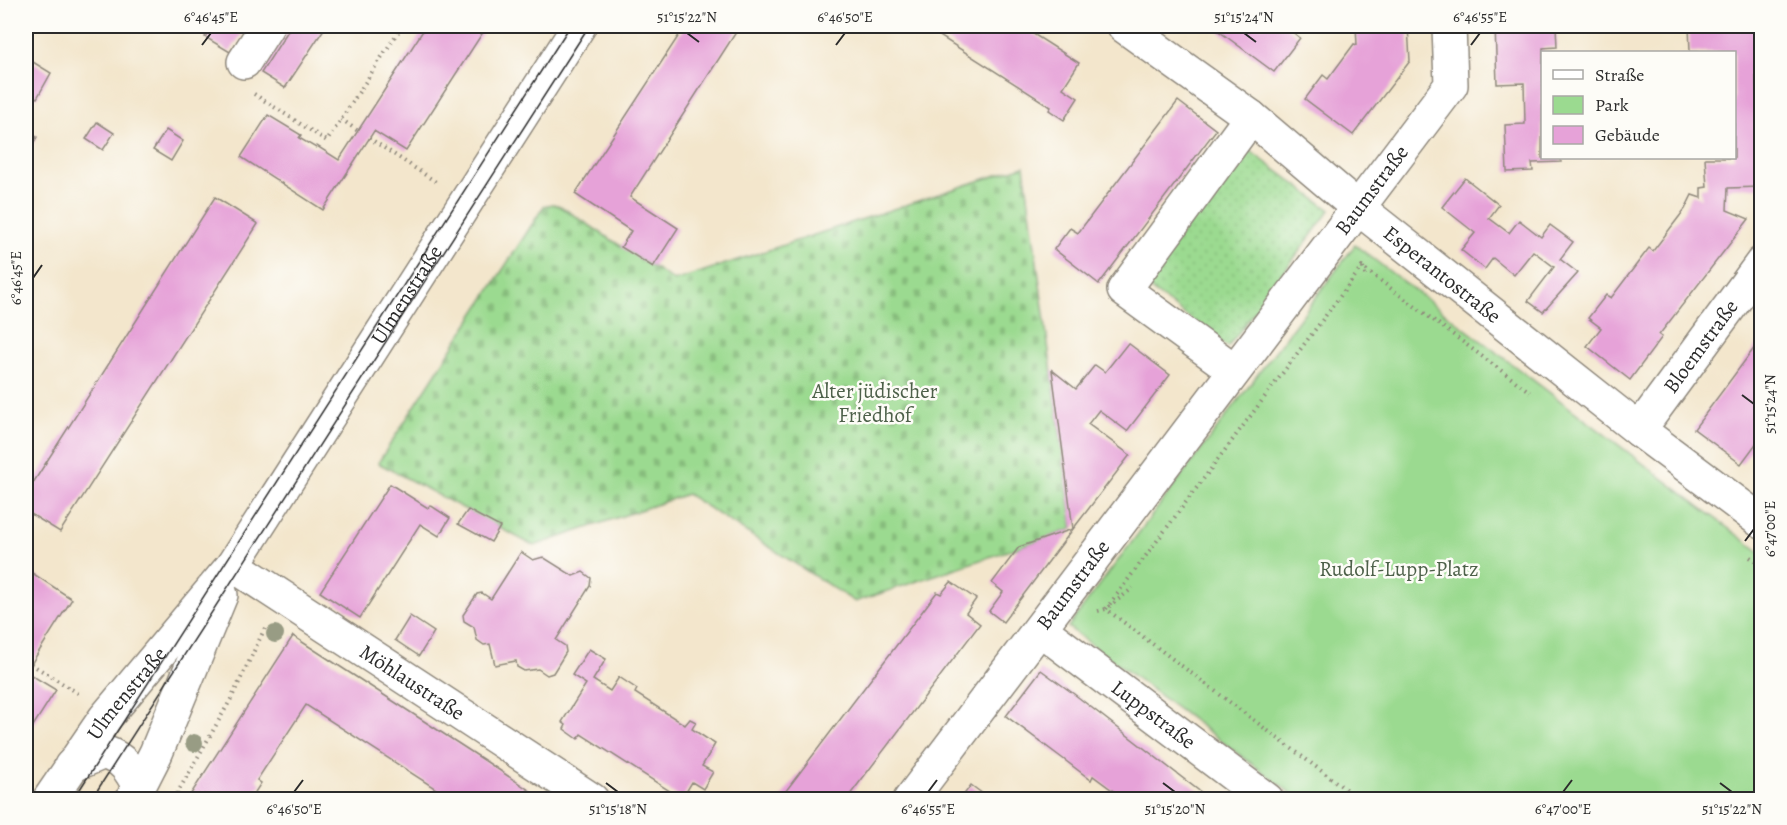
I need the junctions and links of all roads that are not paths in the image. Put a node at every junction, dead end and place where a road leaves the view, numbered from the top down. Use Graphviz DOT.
graph roads {
  1 [pos="267,26"];
  2 [pos="579,26"];
  3 [pos="1124,26"];
  4 [pos="1449,26"];
  5 [pos="244,62"];
  6 [pos="1251,117"];
  7 [pos="1357,207"];
  8 [pos="1761,263"];
  9 [pos="1234,370"];
  10 [pos="1639,430"];
  11 [pos="1761,522"];
  12 [pos="233,565"];
  13 [pos="1040,629"];
  14 [pos="71,766"];
  15 [pos="135,793"];
  16 [pos="49,800"];
  17 [pos="592,800"];
  18 [pos="910,800"];
  19 [pos="1267,800"];
  1 -- 5 [label="street"];
  2 -- 12 [label="street, Ulmenstraße"];
  3 -- 6 [label="street, Esperantostraße"];
  4 -- 7 [label="street, Baumstraße"];
  6 -- 7 [label="street, Esperantostraße"];
  6 -- 9 [label="street"];
  7 -- 9 [label="street, Baumstraße"];
  7 -- 10 [label="street, Esperantostraße"];
  8 -- 10 [label="street, Bloemstraße"];
  9 -- 13 [label="street, Baumstraße"];
  10 -- 11 [label="street, Esperantostraße"];
  12 -- 14 [label="street, Ulmenstraße"];
  12 -- 15 [label="street, Ulmenstraße"];
  12 -- 17 [label="street, Möhlaustraße"];
  13 -- 18 [label="street, Baumstraße"];
  13 -- 19 [label="street, Luppstraße"];
  14 -- 15 [label="street"];
  14 -- 16 [label="street, Ulmenstraße"];
}
